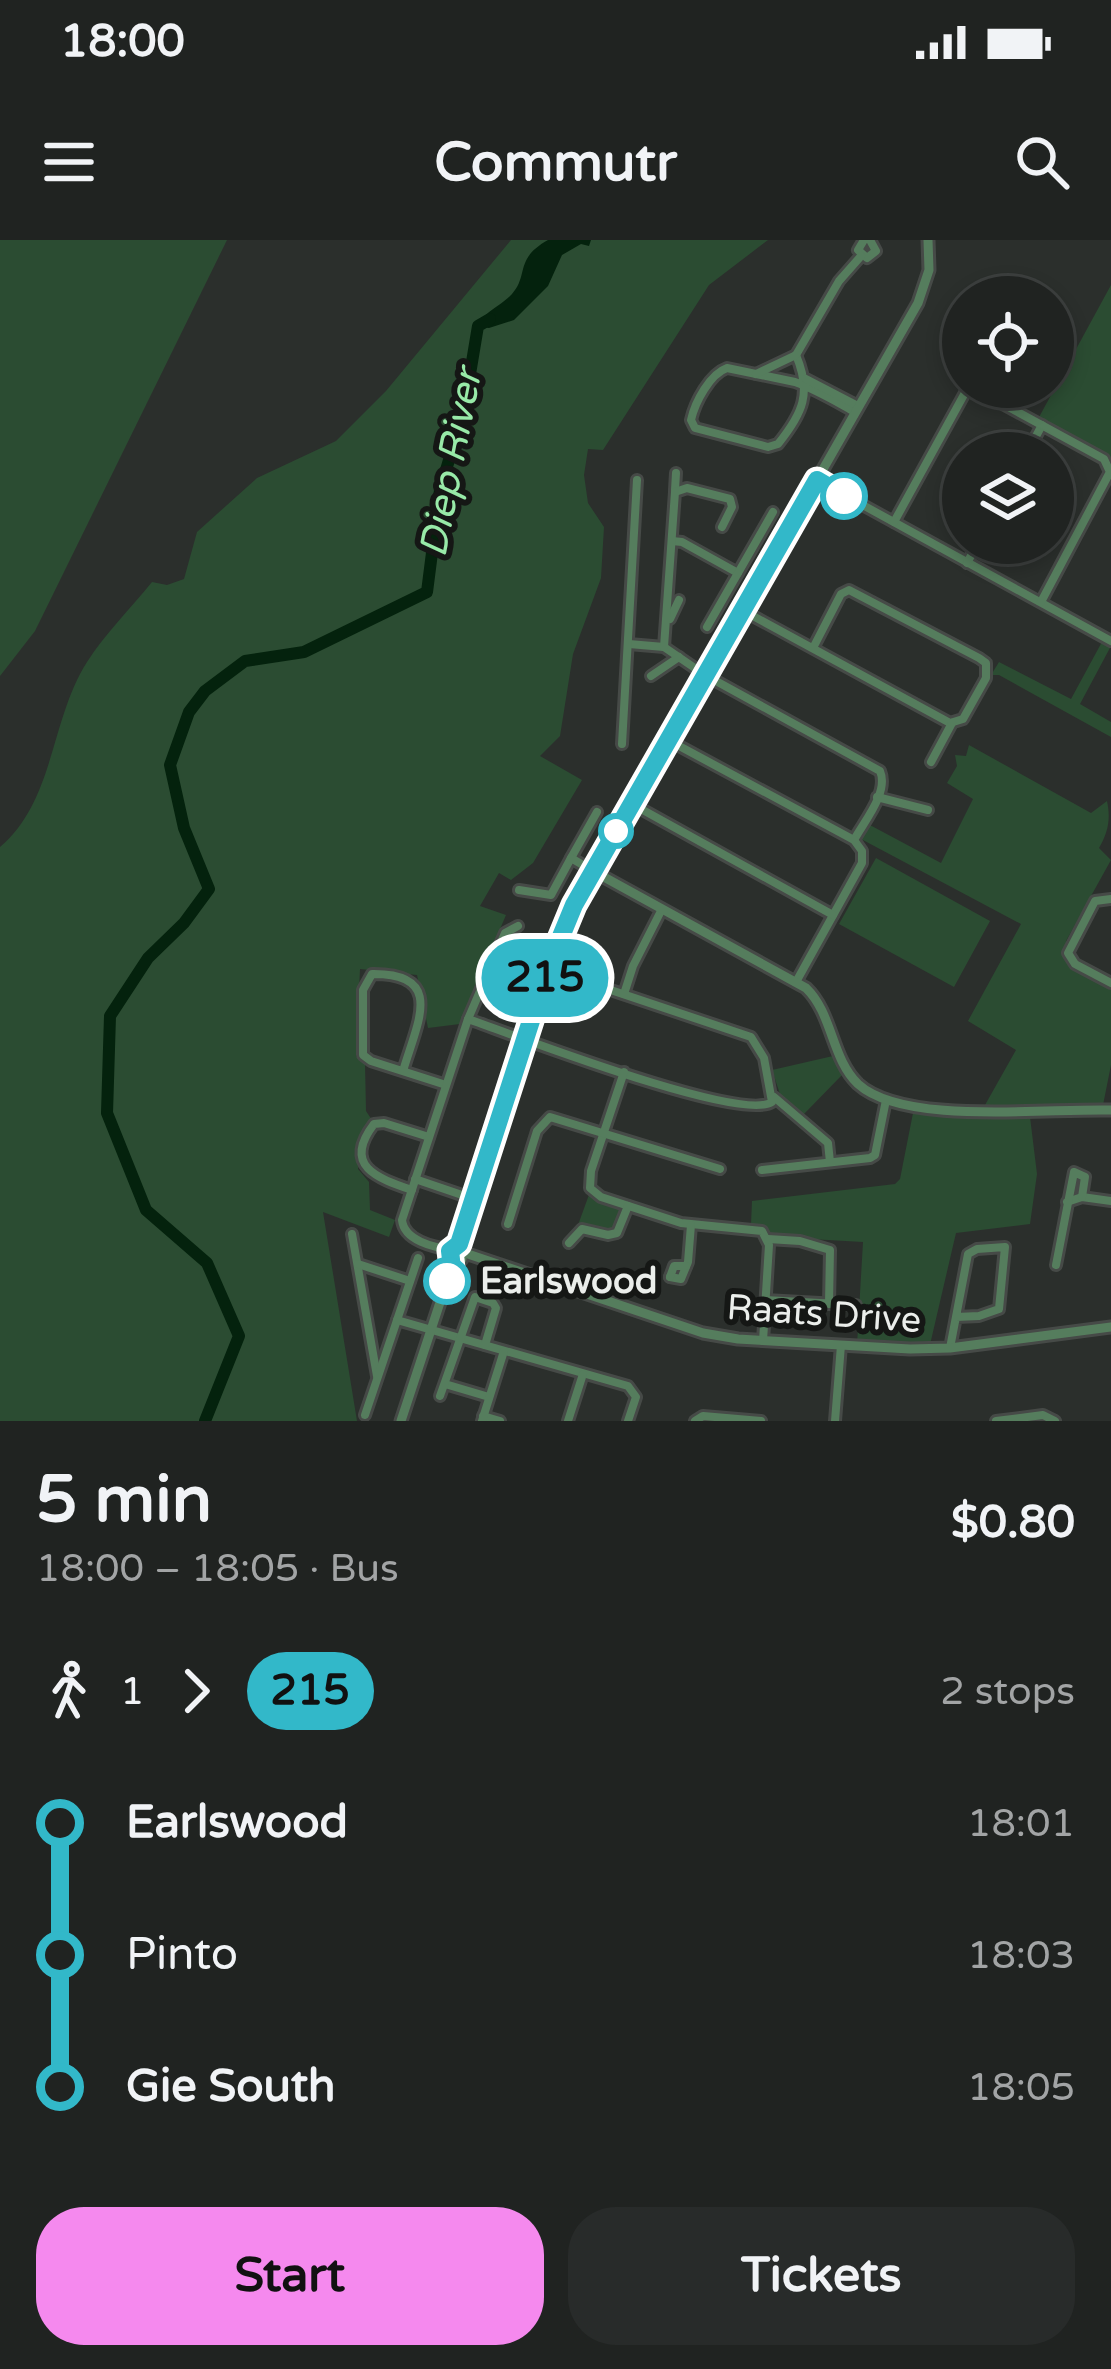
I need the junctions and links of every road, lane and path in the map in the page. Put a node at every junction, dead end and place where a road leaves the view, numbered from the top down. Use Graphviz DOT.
graph roads {
  1 [pos="867,240"];
  2 [pos="928,240"];
  3 [pos="861,256"];
  4 [pos="796,355"];
  5 [pos="755,375"];
  6 [pos="807,383"];
  7 [pos="856,409"];
  8 [pos="1042,425"];
  9 [pos="1038,432"];
  10 [pos="676,473"];
  11 [pos="638,480"];
  12 [pos="817,480"];
  13 [pos="675,492"];
  14 [pos="773,512"];
  15 [pos="894,522"];
  16 [pos="722,527"];
  17 [pos="672,541"];
  18 [pos="942,549"];
  19 [pos="969,564"];
  20 [pos="738,573"];
  21 [pos="679,600"];
  22 [pos="1041,602"];
  23 [pos="742,610"];
  24 [pos="667,626"];
  25 [pos="707,627"];
  26 [pos="1109,637"];
  27 [pos="629,644"];
  28 [pos="664,647"];
  29 [pos="813,648"];
  30 [pos="679,657"];
  31 [pos="705,675"];
  32 [pos="651,676"];
  33 [pos="952,723"];
  34 [pos="668,740"];
  35 [pos="622,744"];
  36 [pos="932,762"];
  37 [pos="877,797"];
  38 [pos="632,804"];
  39 [pos="928,810"];
  40 [pos="597,812"];
  41 [pos="854,840"];
  42 [pos="571,858"];
  43 [pos="593,872"];
  44 [pos="519,890"];
  45 [pos="1111,899"];
  46 [pos="662,909"];
  47 [pos="833,915"];
  48 [pos="518,926"];
  49 [pos="548,968"];
  50 [pos="796,982"];
  51 [pos="1111,983"];
  52 [pos="624,994"];
  53 [pos="468,1019"];
  54 [pos="526,1039"];
  55 [pos="403,1070"];
  56 [pos="624,1072"];
  57 [pos="446,1085"];
  58 [pos="774,1097"];
  59 [pos="886,1100"];
  60 [pos="1111,1110"];
  61 [pos="603,1134"];
  62 [pos="429,1137"];
  63 [pos="830,1162"];
  64 [pos="720,1169"];
  65 [pos="761,1171"];
  66 [pos="415,1179"];
  67 [pos="412,1190"];
  68 [pos="462,1195"];
  69 [pos="1082,1197"];
  70 [pos="1111,1201"];
  71 [pos="1067,1202"];
  72 [pos="628,1206"];
  73 [pos="508,1224"];
  74 [pos="691,1225"];
  75 [pos="356,1236"];
  76 [pos="768,1239"];
  77 [pos="569,1243"];
  78 [pos="456,1254"];
  79 [pos="418,1258"];
  80 [pos="358,1264"];
  81 [pos="1056,1265"];
  82 [pos="686,1266"];
  83 [pos="410,1281"];
  84 [pos="765,1300"];
  85 [pos="830,1304"];
  86 [pos="856,1305"];
  87 [pos="956,1317"];
  88 [pos="398,1318"];
  89 [pos="1111,1327"];
  90 [pos="435,1329"];
  91 [pos="460,1337"];
  92 [pos="763,1340"];
  93 [pos="485,1346"];
  94 [pos="841,1346"];
  95 [pos="950,1348"];
  96 [pos="372,1351"];
  97 [pos="504,1352"];
  98 [pos="384,1358"];
  99 [pos="583,1374"];
  100 [pos="378,1378"];
  101 [pos="444,1383"];
  102 [pos="440,1396"];
  103 [pos="489,1396"];
  104 [pos="365,1415"];
  105 [pos="482,1419"];
  106 [pos="401,1421"];
  107 [pos="500,1421"];
  108 [pos="568,1421"];
  109 [pos="628,1421"];
  110 [pos="695,1421"];
  111 [pos="760,1421"];
  112 [pos="836,1421"];
  113 [pos="996,1421"];
  114 [pos="1055,1421"];
  1 -- 3 [label="street"];
  1 -- 3 [label="street"];
  2 -- 7 [label="street"];
  3 -- 4 [label="street"];
  4 -- 5 [label="street"];
  4 -- 6 [label="street"];
  5 -- 6 [label="street"];
  5 -- 6 [label="street"];
  6 -- 7 [label="street"];
  7 -- 12 [label="street"];
  8 -- 9 [label="street"];
  8 -- 15 [label="street"];
  8 -- 22 [label="street"];
  10 -- 13 [label="street"];
  11 -- 27 [label="street"];
  12 -- 15 [label="street"];
  12 -- 23 [label="street"];
  13 -- 16 [label="street"];
  13 -- 17 [label="street"];
  14 -- 20 [label="street"];
  15 -- 18 [label="street"];
  17 -- 20 [label="street"];
  17 -- 24 [label="street"];
  19 -- 22 [label="street"];
  20 -- 25 [label="street"];
  21 -- 24 [label="street"];
  22 -- 26 [label="street"];
  23 -- 29 [label="street"];
  23 -- 31 [label="street"];
  24 -- 28 [label="street"];
  27 -- 28 [label="street"];
  27 -- 35 [label="street"];
  28 -- 30 [label="street"];
  29 -- 33 [label="street"];
  29 -- 33 [label="street"];
  30 -- 31 [label="street"];
  30 -- 32 [label="street"];
  31 -- 34 [label="street"];
  31 -- 37 [label="street"];
  33 -- 36 [label="street"];
  34 -- 38 [label="street"];
  34 -- 41 [label="street"];
  37 -- 39 [label="street"];
  37 -- 41 [label="street"];
  38 -- 43 [label="street"];
  38 -- 47 [label="street"];
  40 -- 42 [label="street"];
  41 -- 47 [label="street"];
  42 -- 43 [label="street"];
  42 -- 44 [label="street"];
  43 -- 46 [label="street"];
  43 -- 49 [label="street"];
  45 -- 51 [label="street"];
  46 -- 50 [label="street"];
  46 -- 52 [label="street"];
  47 -- 50 [label="street"];
  48 -- 53 [label="street"];
  49 -- 52 [label="street"];
  49 -- 54 [label="street"];
  50 -- 59 [label="street"];
  52 -- 58 [label="street"];
  53 -- 54 [label="street"];
  53 -- 57 [label="street"];
  54 -- 56 [label="street"];
  54 -- 78 [label="street"];
  55 -- 55 [label="street"];
  55 -- 57 [label="street"];
  56 -- 58 [label="street"];
  56 -- 61 [label="street"];
  57 -- 62 [label="street"];
  58 -- 63 [label="street"];
  59 -- 60 [label="street"];
  59 -- 63 [label="street"];
  61 -- 64 [label="street"];
  61 -- 72 [label="street"];
  61 -- 73 [label="street"];
  62 -- 66 [label="street"];
  62 -- 67 [label="street"];
  63 -- 65 [label="street"];
  66 -- 67 [label="street"];
  66 -- 68 [label="street"];
  67 -- 78 [label="street"];
  69 -- 70 [label="street"];
  69 -- 71 [label="street"];
  69 -- 71 [label="street"];
  71 -- 81 [label="street"];
  72 -- 74 [label="street"];
  72 -- 77 [label="street"];
  74 -- 76 [label="street"];
  74 -- 82 [label="street"];
  75 -- 80 [label="street"];
  76 -- 84 [label="street"];
  76 -- 85 [label="street"];
  78 -- 90 [label="street"];
  78 -- 92 [label="street, Raats Drive"];
  79 -- 83 [label="street"];
  80 -- 83 [label="street"];
  80 -- 96 [label="street"];
  83 -- 88 [label="street"];
  84 -- 85 [label="street"];
  84 -- 92 [label="street"];
  85 -- 86 [label="street"];
  87 -- 87 [label="street"];
  87 -- 95 [label="street"];
  88 -- 90 [label="street"];
  88 -- 98 [label="street"];
  89 -- 95 [label="street, Raats Drive"];
  90 -- 91 [label="street"];
  90 -- 106 [label="street"];
  91 -- 93 [label="street"];
  91 -- 93 [label="street"];
  91 -- 101 [label="street"];
  92 -- 94 [label="street, Raats Drive"];
  93 -- 97 [label="street"];
  94 -- 95 [label="street, Raats Drive"];
  94 -- 112 [label="street"];
  96 -- 98 [label="street"];
  96 -- 100 [label="street"];
  97 -- 99 [label="street"];
  97 -- 103 [label="street"];
  98 -- 100 [label="street"];
  99 -- 108 [label="street"];
  99 -- 109 [label="street"];
  100 -- 104 [label="street"];
  101 -- 102 [label="street"];
  101 -- 103 [label="street"];
  103 -- 105 [label="street"];
  105 -- 107 [label="street"];
  110 -- 111 [label="street"];
  113 -- 114 [label="street"];
}
